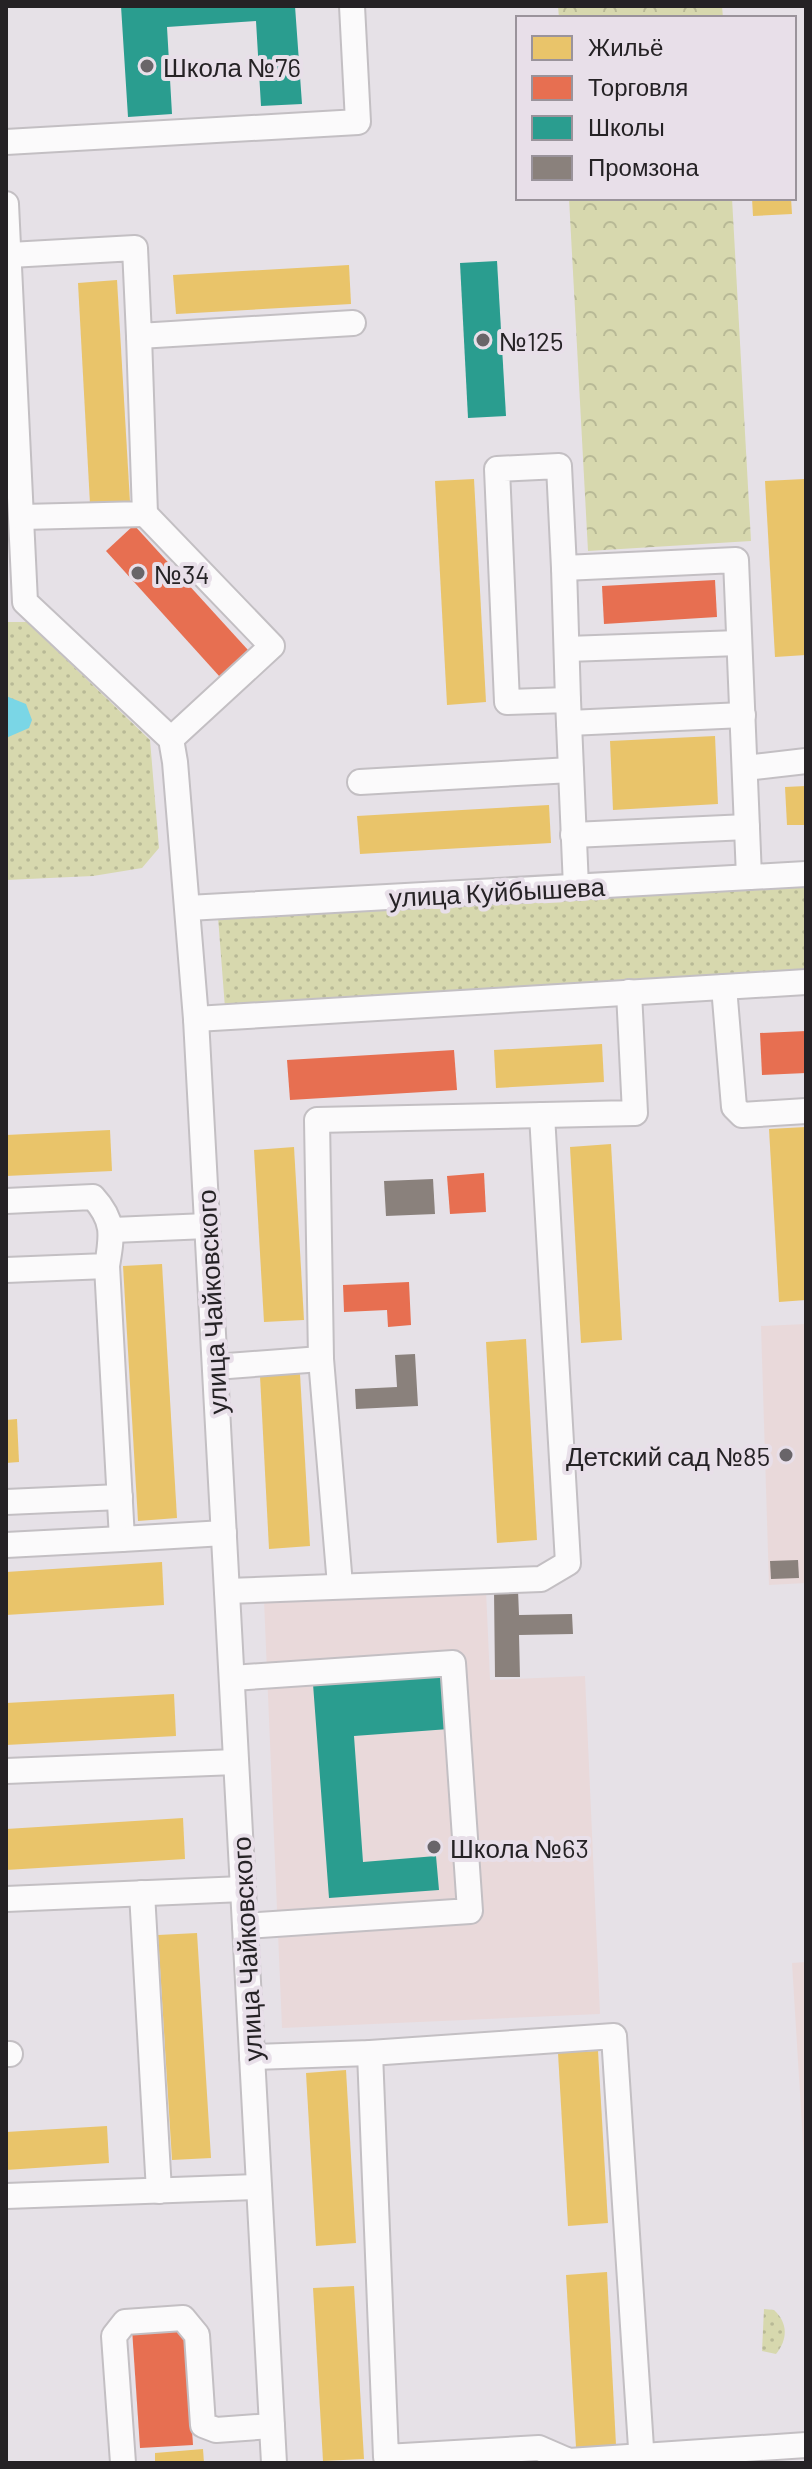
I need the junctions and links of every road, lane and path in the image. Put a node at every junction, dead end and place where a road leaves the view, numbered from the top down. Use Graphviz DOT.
graph roads {
  1 [pos="352,6"];
  2 [pos="6,142"];
  3 [pos="6,204"];
  4 [pos="6,212"];
  5 [pos="10,255"];
  6 [pos="353,323"];
  7 [pos="139,336"];
  8 [pos="145,514"];
  9 [pos="22,517"];
  10 [pos="564,568"];
  11 [pos="15,602"];
  12 [pos="739,643"];
  13 [pos="567,649"];
  14 [pos="568,712"];
  15 [pos="743,715"];
  16 [pos="171,739"];
  17 [pos="806,761"];
  18 [pos="745,768"];
  19 [pos="571,770"];
  20 [pos="360,782"];
  21 [pos="747,827"];
  22 [pos="573,835"];
  23 [pos="806,874"];
  24 [pos="749,877"];
  25 [pos="576,887"];
  26 [pos="188,908"];
  27 [pos="806,982"];
  28 [pos="724,987"];
  29 [pos="629,992"];
  30 [pos="196,1019"];
  31 [pos="806,1111"];
  32 [pos="542,1115"];
  33 [pos="6,1201"];
  34 [pos="207,1226"];
  35 [pos="113,1230"];
  36 [pos="107,1266"];
  37 [pos="6,1270"];
  38 [pos="321,1359"];
  39 [pos="215,1367"];
  40 [pos="120,1497"];
  41 [pos="6,1502"];
  42 [pos="224,1533"];
  43 [pos="122,1539"];
  44 [pos="6,1545"];
  45 [pos="340,1585"];
  46 [pos="227,1591"];
  47 [pos="232,1678"];
  48 [pos="236,1762"];
  49 [pos="6,1771"];
  50 [pos="243,1889"];
  51 [pos="142,1893"];
  52 [pos="6,1899"];
  53 [pos="245,1926"];
  54 [pos="370,2053"];
  55 [pos="252,2057"];
  56 [pos="259,2187"];
  57 [pos="159,2191"];
  58 [pos="6,2196"];
  59 [pos="272,2426"];
  60 [pos="806,2445"];
  61 [pos="539,2456"];
  62 [pos="642,2459"];
  63 [pos="123,2463"];
  64 [pos="274,2463"];
  1 -- 2 [label="street"];
  3 -- 4 [label="street"];
  4 -- 5 [label="street"];
  5 -- 7 [label="street"];
  5 -- 9 [label="street"];
  6 -- 7 [label="street"];
  7 -- 8 [label="street"];
  8 -- 9 [label="street"];
  8 -- 16 [label="street"];
  9 -- 11 [label="street"];
  10 -- 12 [label="street"];
  10 -- 13 [label="street"];
  10 -- 14 [label="street"];
  11 -- 16 [label="street"];
  12 -- 13 [label="street"];
  12 -- 15 [label="street"];
  13 -- 14 [label="street"];
  14 -- 15 [label="street"];
  14 -- 19 [label="street"];
  15 -- 18 [label="street"];
  16 -- 26 [label="street, улица Чайковского"];
  17 -- 18 [label="street"];
  18 -- 21 [label="street"];
  19 -- 20 [label="street"];
  19 -- 22 [label="street"];
  21 -- 22 [label="street"];
  21 -- 24 [label="street"];
  22 -- 25 [label="street"];
  23 -- 24 [label="street, улица Куйбышева"];
  24 -- 25 [label="street, улица Куйбышева"];
  25 -- 26 [label="street, улица Куйбышева"];
  26 -- 30 [label="street, улица Чайковского"];
  27 -- 28 [label="street"];
  28 -- 29 [label="street"];
  28 -- 31 [label="street"];
  29 -- 30 [label="street"];
  29 -- 32 [label="street"];
  30 -- 34 [label="street, улица Чайковского"];
  32 -- 38 [label="street"];
  32 -- 45 [label="street"];
  33 -- 35 [label="street"];
  34 -- 35 [label="street"];
  34 -- 39 [label="street, улица Чайковского"];
  35 -- 36 [label="street"];
  36 -- 37 [label="street"];
  36 -- 40 [label="street"];
  38 -- 39 [label="street"];
  38 -- 45 [label="street"];
  39 -- 42 [label="street, улица Чайковского"];
  40 -- 41 [label="street"];
  40 -- 43 [label="street"];
  42 -- 43 [label="street"];
  42 -- 46 [label="street, улица Чайковского"];
  43 -- 44 [label="street"];
  45 -- 46 [label="street"];
  46 -- 47 [label="street, улица Чайковского"];
  47 -- 48 [label="street, улица Чайковского"];
  47 -- 53 [label="street"];
  48 -- 49 [label="street"];
  48 -- 50 [label="street, улица Чайковского"];
  50 -- 51 [label="street"];
  50 -- 53 [label="street, улица Чайковского"];
  51 -- 52 [label="street"];
  51 -- 57 [label="street"];
  53 -- 55 [label="street, улица Чайковского"];
  54 -- 55 [label="street"];
  54 -- 61 [label="street"];
  54 -- 62 [label="street"];
  55 -- 56 [label="street, улица Чайковского"];
  56 -- 57 [label="street"];
  56 -- 59 [label="street, улица Чайковского"];
  57 -- 58 [label="street"];
  59 -- 63 [label="street"];
  59 -- 64 [label="street, улица Чайковского"];
  60 -- 62 [label="street"];
  61 -- 62 [label="street"];
}
